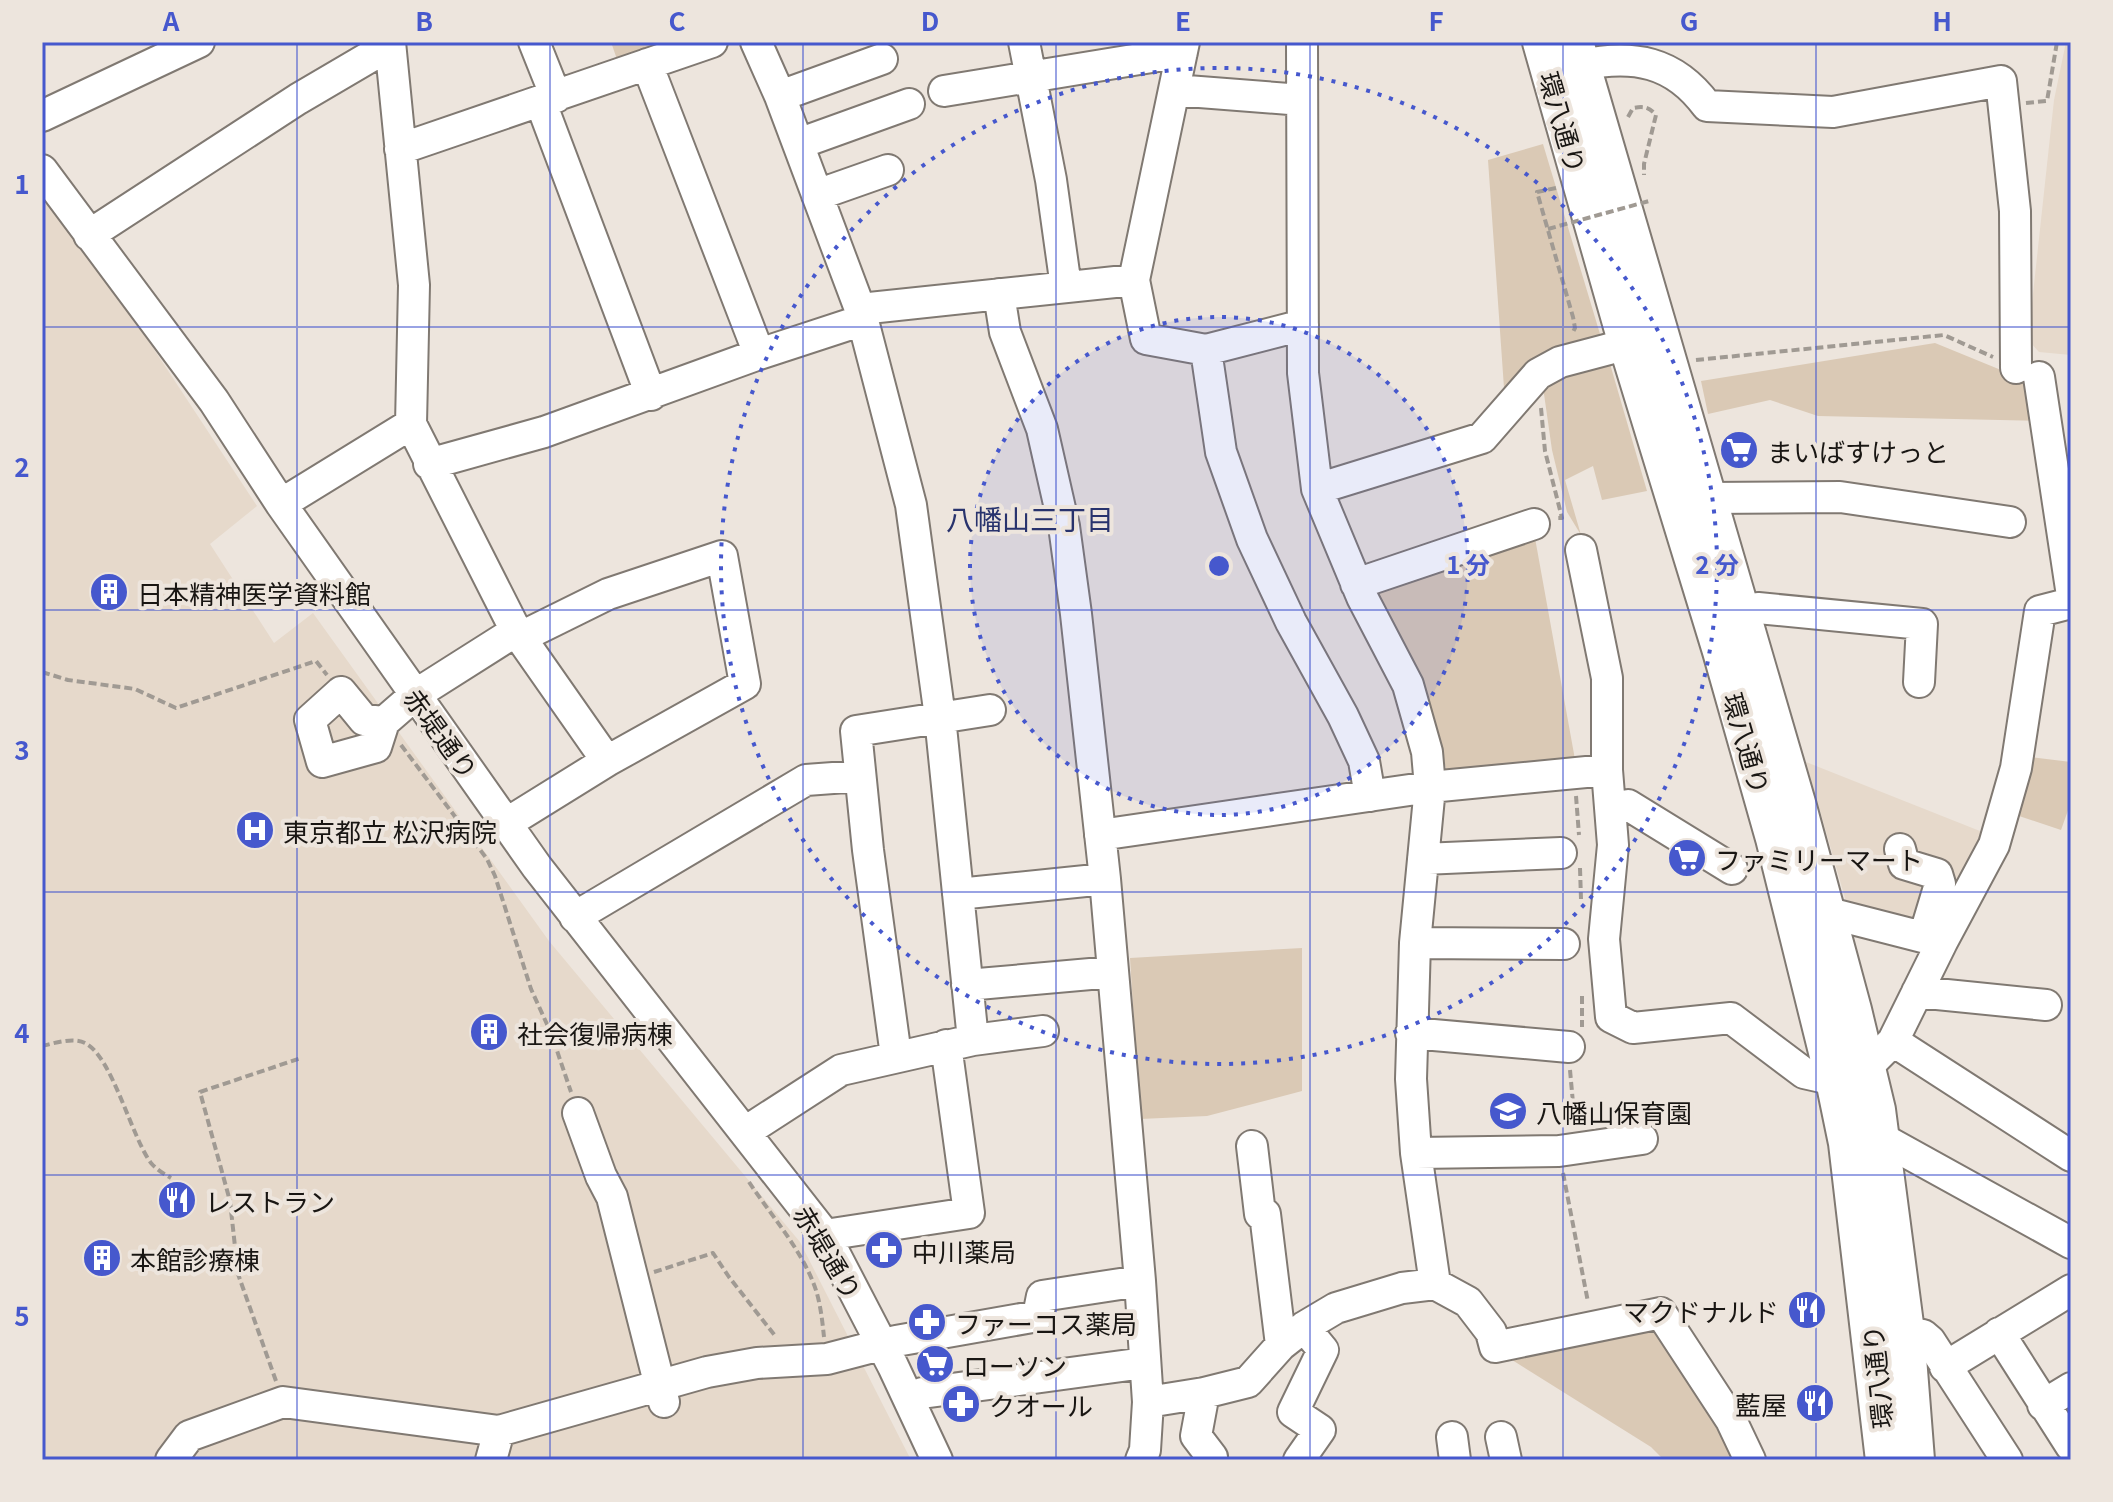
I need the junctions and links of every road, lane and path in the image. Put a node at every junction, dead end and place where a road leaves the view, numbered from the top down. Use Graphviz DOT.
graph roads {
  1 [pos="199,42"];
  2 [pos="534,42"];
  3 [pos="712,42"];
  4 [pos="756,42"];
  5 [pos="1024,42"];
  6 [pos="1302,42"];
  7 [pos="1542,42"];
  8 [pos="2057,42"];
  9 [pos="390,44"];
  10 [pos="1183,47"];
  11 [pos="1577,53"];
  12 [pos="882,59"];
  13 [pos="647,64"];
  14 [pos="1031,77"];
  15 [pos="1174,90"];
  16 [pos="944,91"];
  17 [pos="780,96"];
  18 [pos="549,100"];
  19 [pos="1302,100"];
  20 [pos="909,104"];
  21 [pos="2004,104"];
  22 [pos="42,116"];
  23 [pos="1627,123"];
  24 [pos="798,144"];
  25 [pos="400,149"];
  26 [pos="42,170"];
  27 [pos="888,170"];
  28 [pos="1644,176"];
  29 [pos="1565,186"];
  30 [pos="1647,188"];
  31 [pos="817,195"];
  32 [pos="1548,229"];
  33 [pos="89,235"];
  34 [pos="1134,280"];
  35 [pos="1066,287"];
  36 [pos="999,294"];
  37 [pos="862,314"];
  38 [pos="1303,325"];
  39 [pos="1628,344"];
  40 [pos="1206,350"];
  41 [pos="759,354"];
  42 [pos="1667,365"];
  43 [pos="1549,368"];
  44 [pos="2027,372"];
  45 [pos="651,395"];
  46 [pos="411,424"];
  47 [pos="429,464"];
  48 [pos="1317,489"];
  49 [pos="1707,498"];
  50 [pos="281,504"];
  51 [pos="2010,522"];
  52 [pos="1534,524"];
  53 [pos="1581,550"];
  54 [pos="1356,584"];
  55 [pos="2071,589"];
  56 [pos="2071,603"];
  57 [pos="1741,614"];
  58 [pos="519,634"];
  59 [pos="42,672"];
  60 [pos="1919,682"];
  61 [pos="341,692"];
  62 [pos="415,695"];
  63 [pos="990,710"];
  64 [pos="940,717"];
  65 [pos="384,722"];
  66 [pos="607,761"];
  67 [pos="1607,770"];
  68 [pos="860,776"];
  69 [pos="1430,787"];
  70 [pos="1370,796"];
  71 [pos="1628,805"];
  72 [pos="507,823"];
  73 [pos="1100,835"];
  74 [pos="1900,849"];
  75 [pos="1561,853"];
  76 [pos="1423,859"];
  77 [pos="1732,869"];
  78 [pos="1105,879"];
  79 [pos="958,894"];
  80 [pos="1825,912"];
  81 [pos="575,917"];
  82 [pos="1933,939"];
  83 [pos="1415,943"];
  84 [pos="1564,944"];
  85 [pos="1113,972"];
  86 [pos="967,985"];
  87 [pos="1917,992"];
  88 [pos="2046,1005"];
  89 [pos="1043,1031"];
  90 [pos="1411,1033"];
  91 [pos="1893,1041"];
  92 [pos="960,1042"];
  93 [pos="42,1046"];
  94 [pos="1569,1047"];
  95 [pos="896,1056"];
  96 [pos="301,1058"];
  97 [pos="1851,1074"];
  98 [pos="578,1113"];
  99 [pos="745,1132"];
  100 [pos="1879,1137"];
  101 [pos="1642,1139"];
  102 [pos="1252,1146"];
  103 [pos="1559,1151"];
  104 [pos="1416,1153"];
  105 [pos="2071,1156"];
  106 [pos="171,1178"];
  107 [pos="746,1178"];
  108 [pos="825,1235"];
  109 [pos="2071,1243"];
  110 [pos="635,1279"];
  111 [pos="1140,1281"];
  112 [pos="1435,1284"];
  113 [pos="2071,1290"];
  114 [pos="1590,1313"];
  115 [pos="1905,1332"];
  116 [pos="1999,1333"];
  117 [pos="1292,1336"];
  118 [pos="881,1344"];
  119 [pos="827,1359"];
  120 [pos="795,1361"];
  121 [pos="1144,1363"];
  122 [pos="1945,1367"];
  123 [pos="2071,1388"];
  124 [pos="661,1393"];
  125 [pos="1204,1393"];
  126 [pos="909,1399"];
  127 [pos="283,1402"];
  128 [pos="1148,1402"];
  129 [pos="2043,1405"];
  130 [pos="499,1431"];
  131 [pos="2071,1446"];
  132 [pos="2004,1459"];
  133 [pos="171,1460"];
  134 [pos="491,1460"];
  135 [pos="937,1460"];
  136 [pos="1141,1460"];
  137 [pos="1211,1460"];
  138 [pos="1299,1460"];
  139 [pos="1750,1460"];
  140 [pos="1885,1460"];
  141 [pos="1915,1460"];
  1 -- 22 [label="street"];
  2 -- 18 [label="street"];
  3 -- 13 [label="street"];
  4 -- 17 [label="street"];
  5 -- 14 [label="street"];
  6 -- 19 [label="street"];
  7 -- 39 [label="main road, 環八通り"];
  8 -- 21 [label="path"];
  9 -- 25 [label="street"];
  9 -- 33 [label="street"];
  10 -- 14 [label="street"];
  10 -- 15 [label="street"];
  11 -- 21 [label="street"];
  11 -- 42 [label="main road, 環八通り"];
  12 -- 17 [label="street"];
  13 -- 18 [label="street"];
  13 -- 41 [label="street"];
  14 -- 16 [label="street"];
  14 -- 35 [label="street"];
  15 -- 19 [label="street"];
  15 -- 34 [label="street"];
  17 -- 24 [label="street"];
  18 -- 25 [label="street"];
  18 -- 45 [label="street"];
  19 -- 38 [label="street"];
  20 -- 24 [label="street"];
  21 -- 44 [label="street"];
  23 -- 28 [label="path"];
  24 -- 31 [label="street"];
  25 -- 46 [label="street"];
  26 -- 33 [label="street, 赤堤通り"];
  27 -- 31 [label="street"];
  29 -- 32 [label="path"];
  30 -- 32 [label="path, bridge"];
  31 -- 37 [label="street"];
  32 -- 43 [label="path"];
  33 -- 50 [label="street, 赤堤通り"];
  34 -- 35 [label="street"];
  34 -- 40 [label="street"];
  35 -- 36 [label="street"];
  36 -- 37 [label="street"];
  36 -- 73 [label="street"];
  37 -- 41 [label="street"];
  37 -- 64 [label="street"];
  38 -- 40 [label="street"];
  38 -- 48 [label="street"];
  39 -- 43 [label="street"];
  39 -- 97 [label="main road, 環八通り"];
  40 -- 70 [label="street"];
  41 -- 45 [label="street"];
  42 -- 44 [label="path"];
  42 -- 49 [label="main road, 環八通り"];
  43 -- 48 [label="street"];
  43 -- 52 [label="path"];
  44 -- 55 [label="street"];
  45 -- 47 [label="street"];
  46 -- 47 [label="street"];
  46 -- 50 [label="street"];
  47 -- 58 [label="street"];
  48 -- 54 [label="street"];
  49 -- 51 [label="street"];
  49 -- 57 [label="main road, 環八通り"];
  50 -- 62 [label="street, 赤堤通り"];
  52 -- 54 [label="street"];
  53 -- 67 [label="street"];
  54 -- 69 [label="street"];
  56 -- 82 [label="street"];
  57 -- 60 [label="street"];
  57 -- 80 [label="main road, 環八通り"];
  58 -- 62 [label="street"];
  58 -- 66 [label="street"];
  58 -- 66 [label="street"];
  59 -- 61 [label="path"];
  61 -- 65 [label="street"];
  61 -- 65 [label="street"];
  62 -- 65 [label="street"];
  62 -- 72 [label="street, 赤堤通り"];
  63 -- 64 [label="street"];
  64 -- 68 [label="street"];
  64 -- 79 [label="street"];
  65 -- 98 [label="path"];
  66 -- 72 [label="street"];
  67 -- 69 [label="street"];
  67 -- 97 [label="street"];
  68 -- 81 [label="street"];
  68 -- 95 [label="street"];
  69 -- 70 [label="street"];
  69 -- 76 [label="street"];
  70 -- 73 [label="street"];
  71 -- 77 [label="street"];
  72 -- 81 [label="street, 赤堤通り"];
  73 -- 78 [label="street"];
  74 -- 82 [label="street"];
  75 -- 76 [label="street"];
  76 -- 83 [label="street"];
  78 -- 79 [label="street"];
  78 -- 85 [label="street"];
  79 -- 86 [label="street"];
  80 -- 82 [label="street"];
  80 -- 97 [label="main road, 環八通り"];
  81 -- 99 [label="street, 赤堤通り"];
  82 -- 87 [label="street"];
  83 -- 84 [label="street"];
  83 -- 90 [label="street"];
  85 -- 86 [label="street"];
  85 -- 111 [label="street"];
  86 -- 92 [label="street"];
  87 -- 88 [label="street"];
  87 -- 91 [label="street"];
  89 -- 92 [label="street"];
  90 -- 94 [label="street"];
  90 -- 104 [label="street"];
  91 -- 97 [label="street"];
  91 -- 105 [label="street"];
  92 -- 95 [label="street"];
  92 -- 108 [label="street"];
  93 -- 106 [label="path"];
  95 -- 99 [label="street"];
  96 -- 127 [label="path"];
  97 -- 100 [label="main road, 環八通り"];
  97 -- 140 [label="main road, 環八通り"];
  98 -- 110 [label="street"];
  99 -- 108 [label="street, 赤堤通り"];
  100 -- 109 [label="street"];
  100 -- 115 [label="main road, 環八通り"];
  101 -- 103 [label="street"];
  102 -- 117 [label="street"];
  103 -- 104 [label="street"];
  103 -- 114 [label="path"];
  104 -- 112 [label="street"];
  107 -- 119 [label="path"];
  108 -- 118 [label="street, 赤堤通り"];
  110 -- 120 [label="path"];
  110 -- 124 [label="street"];
  111 -- 118 [label="street"];
  111 -- 121 [label="street"];
  112 -- 117 [label="street"];
  112 -- 139 [label="street"];
  113 -- 116 [label="street"];
  115 -- 122 [label="street"];
  115 -- 141 [label="main road, 環八通り"];
  116 -- 122 [label="street"];
  116 -- 129 [label="street"];
  117 -- 125 [label="street"];
  117 -- 138 [label="street"];
  118 -- 119 [label="street"];
  118 -- 126 [label="street, 赤堤通り"];
  119 -- 120 [label="street"];
  120 -- 124 [label="street"];
  121 -- 126 [label="street"];
  121 -- 128 [label="street"];
  122 -- 132 [label="street"];
  123 -- 129 [label="street"];
  124 -- 130 [label="street"];
  125 -- 128 [label="street"];
  125 -- 137 [label="street"];
  126 -- 135 [label="street, 赤堤通り"];
  127 -- 130 [label="street"];
  127 -- 133 [label="street"];
  128 -- 136 [label="street"];
  129 -- 131 [label="street"];
  130 -- 134 [label="street"];
}
